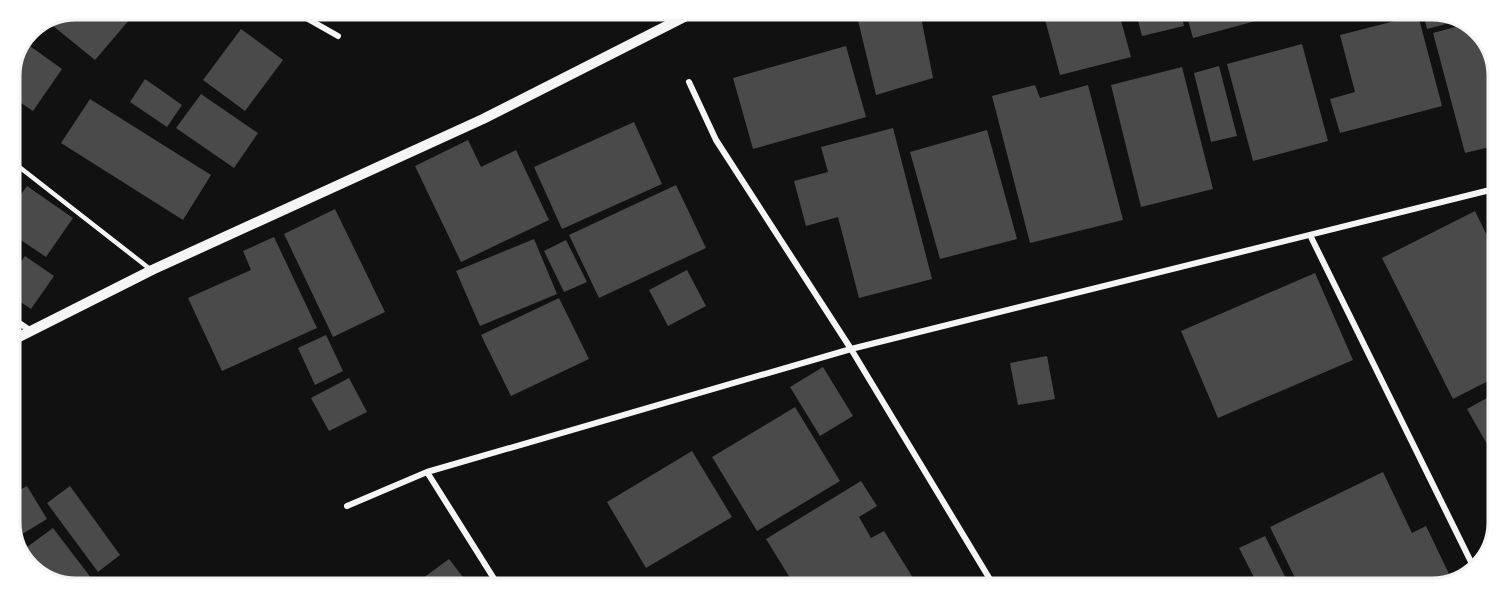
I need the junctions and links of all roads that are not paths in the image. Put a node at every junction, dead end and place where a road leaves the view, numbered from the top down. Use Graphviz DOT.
graph roads {
  1 [pos="308,19"];
  2 [pos="680,19"];
  3 [pos="338,36"];
  4 [pos="689,82"];
  5 [pos="20,168"];
  6 [pos="1488,190"];
  7 [pos="1310,235"];
  8 [pos="152,270"];
  9 [pos="20,324"];
  10 [pos="32,332"];
  11 [pos="20,337"];
  12 [pos="851,349"];
  13 [pos="427,472"];
  14 [pos="347,506"];
  15 [pos="1471,562"];
  16 [pos="494,578"];
  17 [pos="989,578"];
  1 -- 3 [label="street"];
  2 -- 8 [label="street"];
  4 -- 12 [label="street"];
  5 -- 8 [label="lane"];
  6 -- 7 [label="street"];
  7 -- 12 [label="street"];
  7 -- 15 [label="street"];
  8 -- 10 [label="street"];
  9 -- 10 [label="street"];
  10 -- 11 [label="street"];
  12 -- 13 [label="street"];
  12 -- 17 [label="street"];
  13 -- 14 [label="street"];
  13 -- 16 [label="street"];
}
